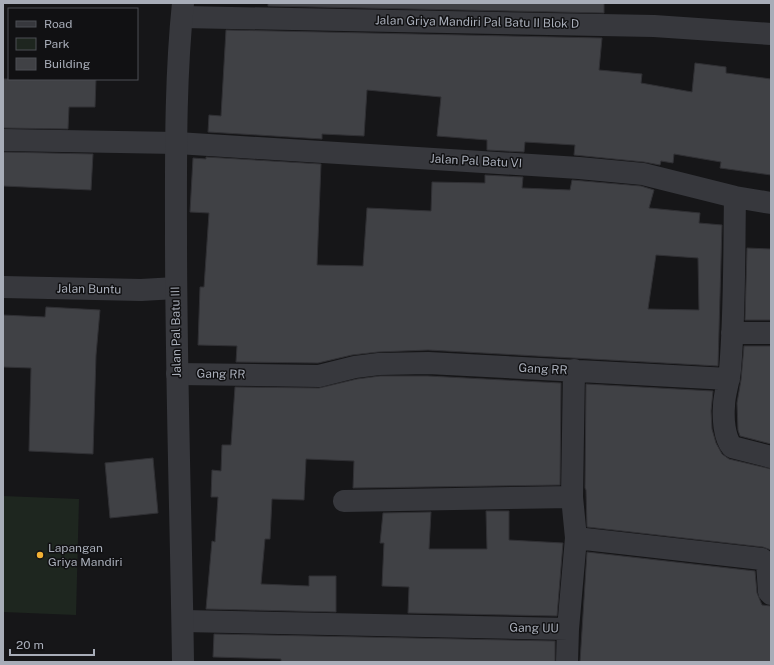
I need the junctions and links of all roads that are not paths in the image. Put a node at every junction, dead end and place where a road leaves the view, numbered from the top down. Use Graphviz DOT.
graph roads {
  1 [pos="182,10"];
  2 [pos="771,34"];
  3 [pos="3,140"];
  4 [pos="177,142"];
  5 [pos="735,197"];
  6 [pos="771,203"];
  7 [pos="3,287"];
  8 [pos="176,288"];
  9 [pos="732,333"];
  10 [pos="771,333"];
  11 [pos="574,370"];
  12 [pos="176,374"];
  13 [pos="729,379"];
  14 [pos="771,457"];
  15 [pos="572,497"];
  16 [pos="344,501"];
  17 [pos="576,538"];
  18 [pos="771,594"];
  19 [pos="183,621"];
  20 [pos="568,629"];
  21 [pos="183,662"];
  22 [pos="567,662"];
  1 -- 2 [label="street, Jalan Griya Mandiri Pal Batu II Blok D"];
  1 -- 4 [label="street, Jalan Pal Batu III"];
  3 -- 4 [label="street, Jalan Pal Batu VI"];
  4 -- 5 [label="street, Jalan Pal Batu VI"];
  4 -- 8 [label="street, Jalan Pal Batu III"];
  5 -- 6 [label="street, Jalan Pal Batu VI"];
  5 -- 9 [label="street"];
  7 -- 8 [label="street, Jalan Buntu"];
  8 -- 12 [label="street, Jalan Pal Batu III"];
  9 -- 10 [label="street"];
  9 -- 13 [label="street"];
  11 -- 12 [label="street, Gang RR"];
  11 -- 13 [label="street, Gang RR"];
  11 -- 15 [label="street, Gang UU"];
  12 -- 19 [label="street, Jalan Pal Batu III"];
  13 -- 14 [label="street"];
  15 -- 16 [label="street"];
  15 -- 17 [label="street, Gang UU"];
  17 -- 18 [label="street"];
  17 -- 20 [label="street, Gang UU"];
  19 -- 20 [label="street, Gang UU"];
  19 -- 21 [label="street, Jalan Pal Batu III"];
  20 -- 22 [label="street"];
}
